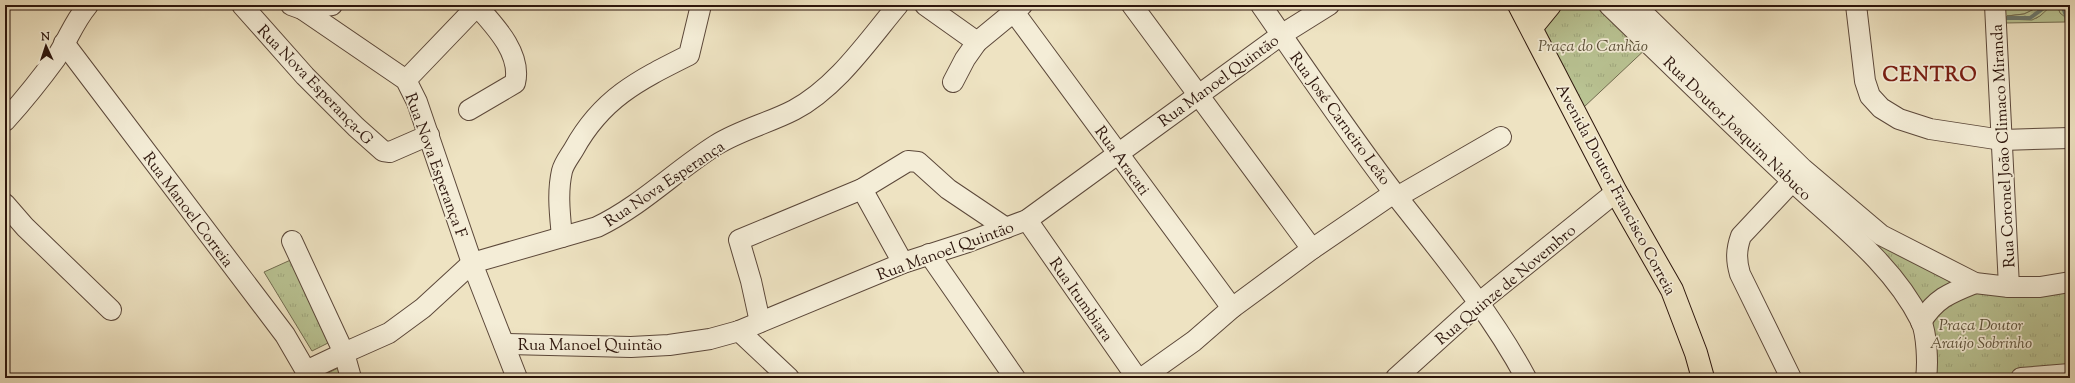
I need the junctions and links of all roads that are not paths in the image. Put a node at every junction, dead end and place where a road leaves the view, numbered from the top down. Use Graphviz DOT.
graph roads {
  1 [pos="242,5"];
  2 [pos="332,5"];
  3 [pos="341,5"];
  4 [pos="701,5"];
  5 [pos="898,5"];
  6 [pos="925,5"];
  7 [pos="1132,5"];
  8 [pos="1260,5"];
  9 [pos="1329,5"];
  10 [pos="1519,5"];
  11 [pos="1550,5"];
  12 [pos="1609,5"];
  13 [pos="1635,5"];
  14 [pos="1856,5"];
  15 [pos="1995,5"];
  16 [pos="86,6"];
  17 [pos="478,6"];
  18 [pos="296,7"];
  19 [pos="1018,8"];
  20 [pos="1532,27"];
  21 [pos="328,28"];
  22 [pos="1281,35"];
  23 [pos="977,42"];
  24 [pos="64,43"];
  25 [pos="406,80"];
  26 [pos="953,82"];
  27 [pos="1199,94"];
  28 [pos="468,110"];
  29 [pos="5,121"];
  30 [pos="429,135"];
  31 [pos="1501,137"];
  32 [pos="2070,138"];
  33 [pos="2002,140"];
  34 [pos="1117,153"];
  35 [pos="1798,175"];
  36 [pos="862,189"];
  37 [pos="1616,192"];
  38 [pos="1395,195"];
  39 [pos="5,204"];
  40 [pos="1027,220"];
  41 [pos="1006,228"];
  42 [pos="1881,234"];
  43 [pos="562,237"];
  44 [pos="292,241"];
  45 [pos="1312,249"];
  46 [pos="1868,249"];
  47 [pos="929,254"];
  48 [pos="903,263"];
  49 [pos="472,264"];
  50 [pos="2070,282"];
  51 [pos="1975,283"];
  52 [pos="2009,287"];
  53 [pos="1480,302"];
  54 [pos="1232,308"];
  55 [pos="111,310"];
  56 [pos="760,322"];
  57 [pos="1922,322"];
  58 [pos="739,331"];
  59 [pos="504,344"];
  60 [pos="344,353"];
  61 [pos="308,374"];
  62 [pos="2070,374"];
  63 [pos="352,378"];
  64 [pos="517,378"];
  65 [pos="789,378"];
  66 [pos="1015,378"];
  67 [pos="1137,378"];
  68 [pos="1142,378"];
  69 [pos="1396,378"];
  70 [pos="1526,378"];
  71 [pos="1703,378"];
  72 [pos="1791,378"];
  73 [pos="1926,378"];
  74 [pos="2021,378"];
  1 -- 30 [label="street, Rua Nova Esperança-G"];
  2 -- 18 [label="street"];
  3 -- 21 [label="street"];
  4 -- 43 [label="street"];
  5 -- 43 [label="street, Rua Nova Esperança"];
  6 -- 23 [label="street"];
  7 -- 27 [label="street"];
  8 -- 22 [label="street, Rua José Carneiro Leão"];
  9 -- 22 [label="street, Rua Manoel Quintão"];
  10 -- 20 [label="main road, Avenida Doutor Francisco Correia"];
  11 -- 20 [label="main road"];
  12 -- 35 [label="street, Rua Doutor Joaquim Nabuco"];
  13 -- 35 [label="street, Rua Doutor Joaquim Nabuco"];
  14 -- 33 [label="street"];
  15 -- 33 [label="street, Rua Coronel João Climaco Miranda"];
  16 -- 24 [label="street"];
  17 -- 25 [label="street"];
  17 -- 28 [label="street"];
  18 -- 21 [label="street, Rua Nova Esperança F"];
  19 -- 23 [label="street"];
  19 -- 34 [label="street, Rua Aracati"];
  20 -- 37 [label="main road, Avenida Doutor Francisco Correia"];
  21 -- 25 [label="street, Rua Nova Esperança F"];
  22 -- 27 [label="street, Rua Manoel Quintão"];
  22 -- 38 [label="street, Rua José Carneiro Leão"];
  23 -- 26 [label="street"];
  24 -- 29 [label="street"];
  24 -- 61 [label="street, Rua Manoel Correia"];
  25 -- 30 [label="street, Rua Nova Esperança F"];
  27 -- 34 [label="street, Rua Manoel Quintão"];
  27 -- 45 [label="street"];
  30 -- 49 [label="street, Rua Nova Esperança F"];
  31 -- 38 [label="street"];
  32 -- 33 [label="street"];
  33 -- 52 [label="street, Rua Coronel João Climaco Miranda"];
  34 -- 40 [label="street, Rua Manoel Quintão"];
  34 -- 54 [label="street, Rua Aracati"];
  35 -- 42 [label="street, Rua Doutor Joaquim Nabuco"];
  35 -- 46 [label="street, Rua Doutor Joaquim Nabuco"];
  35 -- 72 [label="street"];
  36 -- 41 [label="street"];
  36 -- 48 [label="street"];
  36 -- 56 [label="street"];
  37 -- 53 [label="street, Rua Quinze de Novembro"];
  37 -- 71 [label="main road, Avenida Doutor Francisco Correia"];
  38 -- 45 [label="street"];
  38 -- 53 [label="street, Rua José Carneiro Leão"];
  39 -- 55 [label="street"];
  40 -- 41 [label="street, Rua Manoel Quintão"];
  40 -- 67 [label="street, Rua Itumbiara"];
  41 -- 47 [label="street, Rua Manoel Quintão"];
  42 -- 46 [label="street"];
  42 -- 51 [label="street, Rua Doutor Joaquim Nabuco"];
  43 -- 49 [label="street, Rua Nova Esperança"];
  44 -- 60 [label="street"];
  45 -- 54 [label="street"];
  46 -- 57 [label="street, Rua Doutor Joaquim Nabuco"];
  47 -- 48 [label="street, Rua Manoel Quintão"];
  47 -- 66 [label="street"];
  48 -- 56 [label="street, Rua Manoel Quintão"];
  49 -- 59 [label="street, Rua Nova Esperança F"];
  49 -- 60 [label="street, Rua Nova Esperança"];
  50 -- 52 [label="street"];
  51 -- 52 [label="street"];
  51 -- 57 [label="street"];
  53 -- 69 [label="street, Rua Quinze de Novembro"];
  53 -- 70 [label="street, Rua José Carneiro Leão"];
  54 -- 68 [label="street"];
  56 -- 58 [label="street, Rua Manoel Quintão"];
  57 -- 73 [label="street"];
  58 -- 59 [label="street, Rua Manoel Quintão"];
  58 -- 65 [label="street"];
  59 -- 64 [label="street, Rua Nova Esperança F"];
  60 -- 61 [label="street, Rua Nova Esperança"];
  60 -- 63 [label="street"];
  62 -- 74 [label="street"];
}
